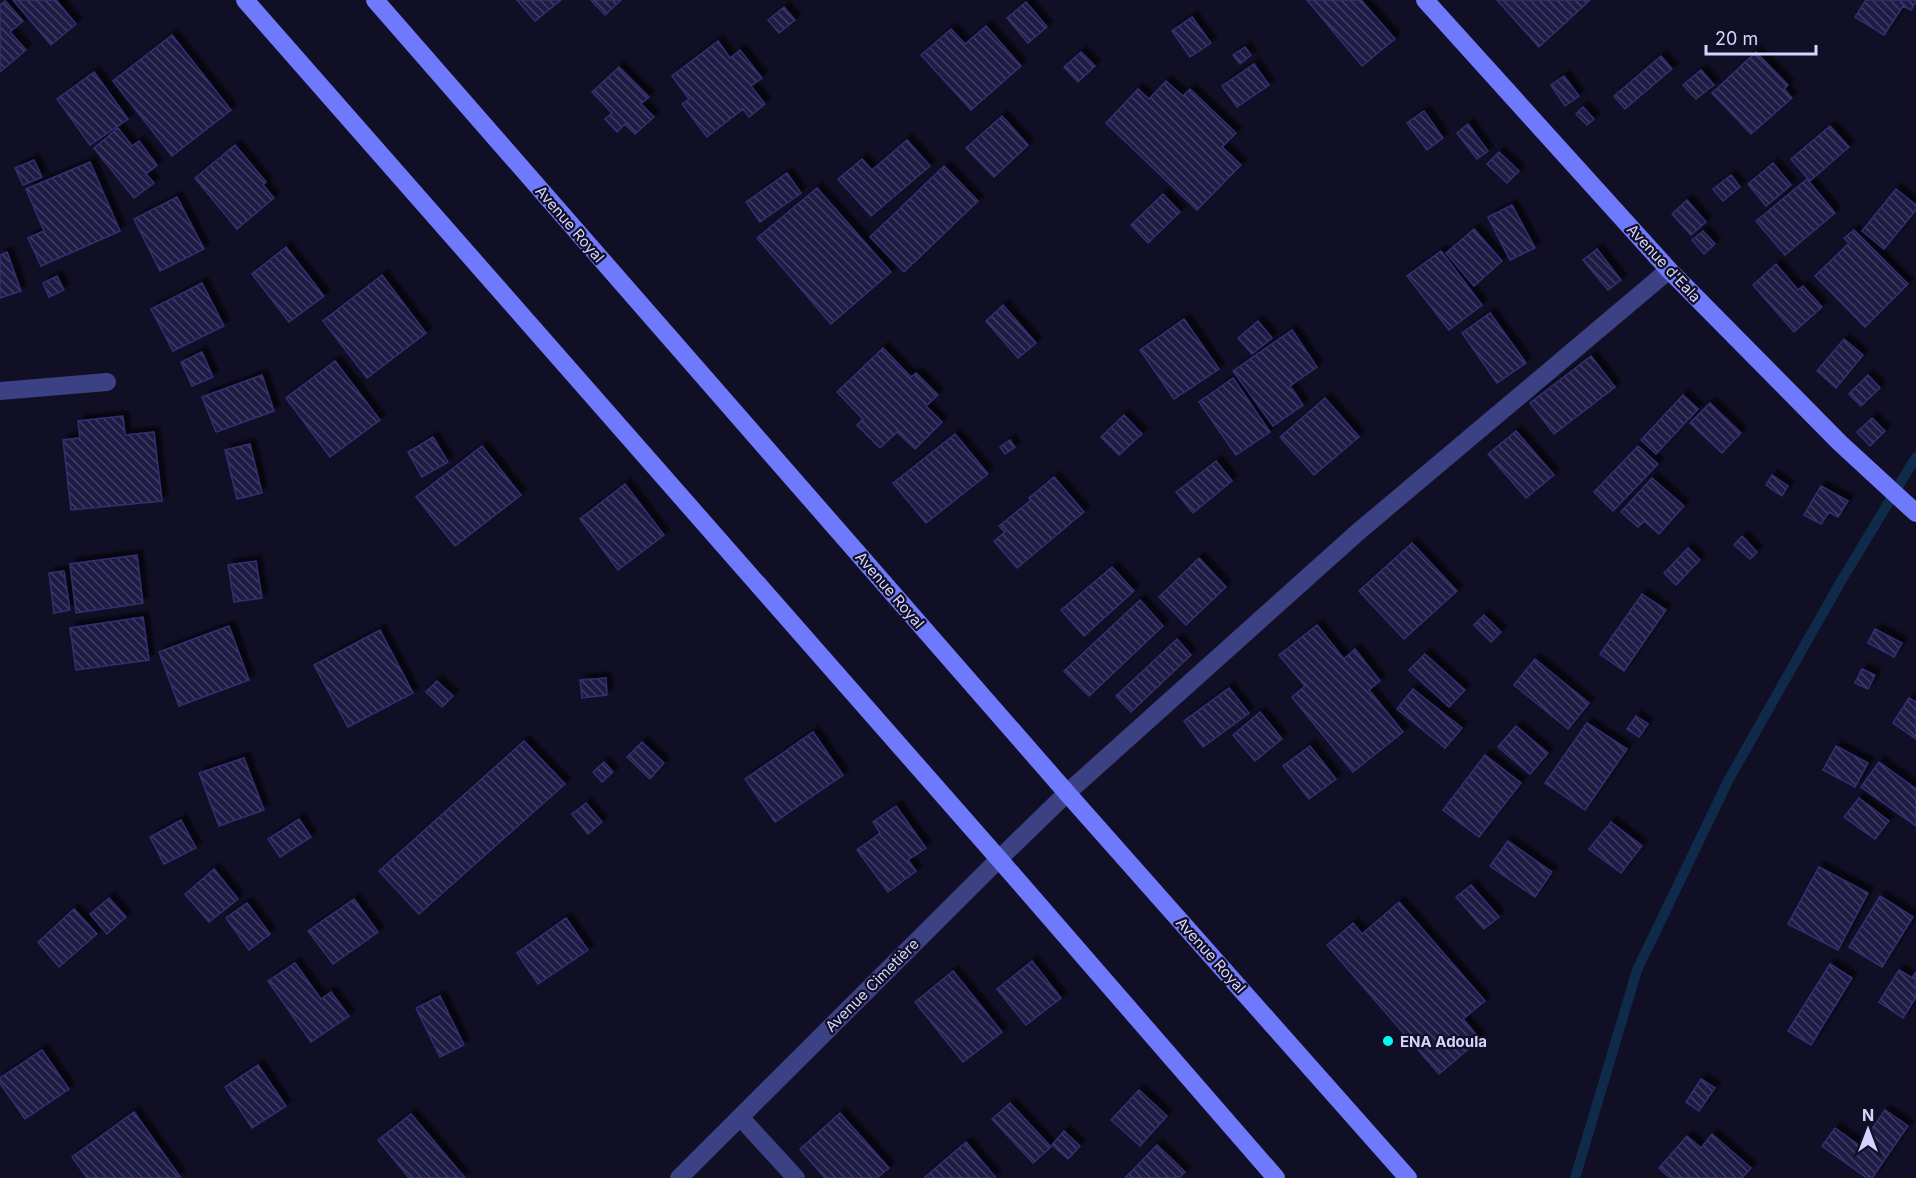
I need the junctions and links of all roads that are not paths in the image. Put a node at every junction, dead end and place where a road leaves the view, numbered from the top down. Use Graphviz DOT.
graph roads {
  1 [pos="245,0"];
  2 [pos="375,0"];
  3 [pos="1425,0"];
  4 [pos="1669,270"];
  5 [pos="107,382"];
  6 [pos="0,391"];
  7 [pos="1914,512"];
  8 [pos="1067,793"];
  9 [pos="999,859"];
  10 [pos="740,1117"];
  11 [pos="679,1178"];
  12 [pos="796,1178"];
  13 [pos="1276,1178"];
  14 [pos="1408,1178"];
  1 -- 9 [label="street"];
  2 -- 8 [label="street, Avenue Royal"];
  3 -- 4 [label="street, Avenue d'Eala"];
  4 -- 7 [label="street, Avenue d'Eala"];
  4 -- 8 [label="street, Avenue Cimetière"];
  5 -- 6 [label="street"];
  8 -- 9 [label="street, Avenue Cimetière"];
  8 -- 14 [label="street, Avenue Royal"];
  9 -- 10 [label="street, Avenue Cimetière"];
  9 -- 13 [label="street"];
  10 -- 11 [label="street, Avenue Cimetière"];
  10 -- 12 [label="street"];
}
